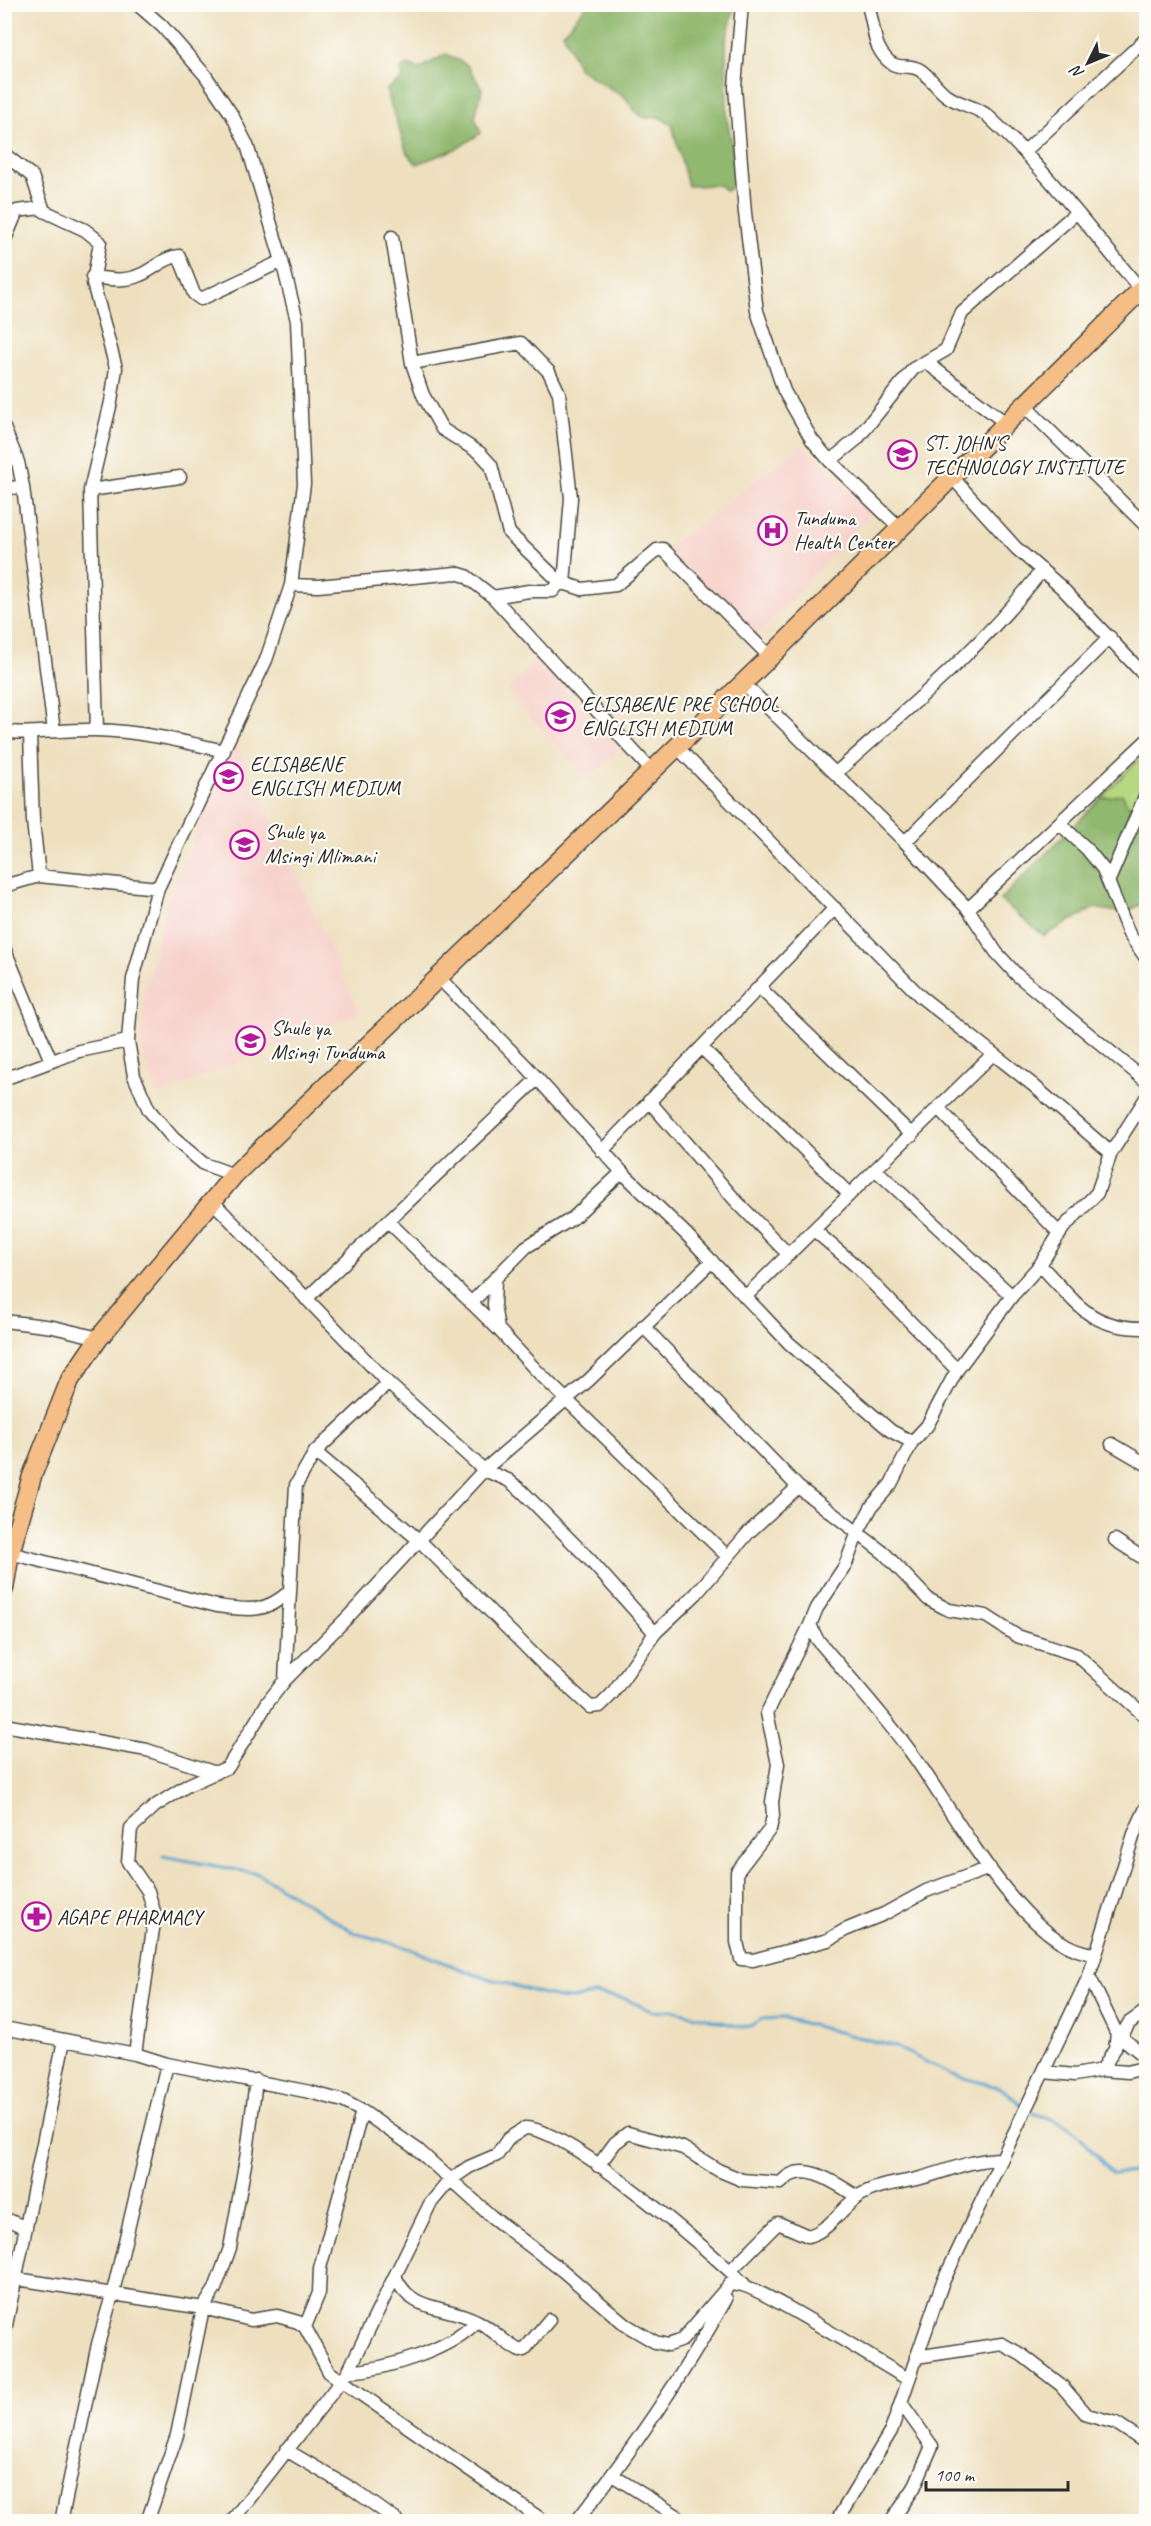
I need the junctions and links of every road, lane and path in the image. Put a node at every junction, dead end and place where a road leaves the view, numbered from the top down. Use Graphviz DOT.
graph roads {
  1 [pos="138,4"];
  2 [pos="742,4"];
  3 [pos="867,4"];
  4 [pos="151,9"];
  5 [pos="1146,39"];
  6 [pos="1024,152"];
  7 [pos="4,154"];
  8 [pos="41,208"];
  9 [pos="1076,213"];
  10 [pos="392,237"];
  11 [pos="4,242"];
  12 [pos="282,261"];
  13 [pos="92,277"];
  14 [pos="1144,287"];
  15 [pos="926,362"];
  16 [pos="412,363"];
  17 [pos="1025,406"];
  18 [pos="1007,424"];
  19 [pos="4,428"];
  20 [pos="830,461"];
  21 [pos="180,477"];
  22 [pos="952,477"];
  23 [pos="23,487"];
  24 [pos="4,488"];
  25 [pos="90,490"];
  26 [pos="1146,526"];
  27 [pos="900,528"];
  28 [pos="1042,570"];
  29 [pos="562,583"];
  30 [pos="291,585"];
  31 [pos="493,597"];
  32 [pos="1110,637"];
  33 [pos="770,657"];
  34 [pos="1146,677"];
  35 [pos="742,682"];
  36 [pos="98,729"];
  37 [pos="54,731"];
  38 [pos="4,732"];
  39 [pos="30,734"];
  40 [pos="1146,741"];
  41 [pos="676,746"];
  42 [pos="1146,746"];
  43 [pos="224,751"];
  44 [pos="651,770"];
  45 [pos="837,772"];
  46 [pos="1146,794"];
  47 [pos="1059,823"];
  48 [pos="905,842"];
  49 [pos="39,876"];
  50 [pos="1109,879"];
  51 [pos="4,886"];
  52 [pos="158,888"];
  53 [pos="835,908"];
  54 [pos="968,909"];
  55 [pos="4,948"];
  56 [pos="1146,958"];
  57 [pos="439,978"];
  58 [pos="759,987"];
  59 [pos="128,1041"];
  60 [pos="702,1048"];
  61 [pos="993,1054"];
  62 [pos="51,1060"];
  63 [pos="4,1079"];
  64 [pos="537,1079"];
  65 [pos="1146,1081"];
  66 [pos="1146,1098"];
  67 [pos="649,1101"];
  68 [pos="939,1109"];
  69 [pos="912,1135"];
  70 [pos="602,1151"];
  71 [pos="1111,1153"];
  72 [pos="876,1170"];
  73 [pos="622,1172"];
  74 [pos="234,1175"];
  75 [pos="849,1194"];
  76 [pos="213,1202"];
  77 [pos="388,1221"];
  78 [pos="814,1230"];
  79 [pos="1060,1234"];
  80 [pos="787,1253"];
  81 [pos="712,1261"];
  82 [pos="1040,1266"];
  83 [pos="495,1281"];
  84 [pos="1012,1296"];
  85 [pos="745,1297"];
  86 [pos="306,1299"];
  87 [pos="471,1303"];
  88 [pos="4,1321"];
  89 [pos="643,1326"];
  90 [pos="1146,1328"];
  91 [pos="498,1329"];
  92 [pos="99,1338"];
  93 [pos="957,1370"];
  94 [pos="388,1383"];
  95 [pos="567,1399"];
  96 [pos="912,1442"];
  97 [pos="1112,1444"];
  98 [pos="315,1452"];
  99 [pos="1146,1464"];
  100 [pos="484,1470"];
  101 [pos="798,1488"];
  102 [pos="858,1532"];
  103 [pos="1114,1540"];
  104 [pos="420,1541"];
  105 [pos="10,1553"];
  106 [pos="727,1556"];
  107 [pos="1146,1560"];
  108 [pos="4,1589"];
  109 [pos="289,1592"];
  110 [pos="810,1625"];
  111 [pos="655,1633"];
  112 [pos="285,1680"];
  113 [pos="1146,1717"];
  114 [pos="4,1725"];
  115 [pos="216,1773"];
  116 [pos="1146,1808"];
  117 [pos="990,1868"];
  118 [pos="1096,1954"];
  119 [pos="1089,1976"];
  120 [pos="1146,2011"];
  121 [pos="4,2028"];
  122 [pos="1119,2036"];
  123 [pos="64,2040"];
  124 [pos="135,2054"];
  125 [pos="1146,2057"];
  126 [pos="167,2064"];
  127 [pos="1146,2067"];
  128 [pos="1102,2070"];
  129 [pos="1044,2072"];
  130 [pos="256,2080"];
  131 [pos="362,2110"];
  132 [pos="1002,2159"];
  133 [pos="598,2166"];
  134 [pos="450,2180"];
  135 [pos="858,2197"];
  136 [pos="4,2218"];
  137 [pos="26,2228"];
  138 [pos="730,2271"];
  139 [pos="395,2276"];
  140 [pos="17,2279"];
  141 [pos="741,2284"];
  142 [pos="113,2292"];
  143 [pos="203,2308"];
  144 [pos="549,2320"];
  145 [pos="477,2321"];
  146 [pos="305,2327"];
  147 [pos="4,2335"];
  148 [pos="916,2357"];
  149 [pos="345,2377"];
  150 [pos="908,2379"];
  151 [pos="902,2404"];
  152 [pos="1146,2443"];
  153 [pos="286,2450"];
  154 [pos="612,2475"];
  155 [pos="236,2520"];
  156 [pos="61,2522"];
  157 [pos="147,2522"];
  158 [pos="399,2522"];
  159 [pos="545,2522"];
  160 [pos="576,2522"];
  161 [pos="687,2522"];
  162 [pos="836,2522"];
  163 [pos="891,2522"];
  1 -- 4 [label="street"];
  2 -- 20 [label="street"];
  3 -- 6 [label="street"];
  4 -- 12 [label="street"];
  5 -- 6 [label="street"];
  6 -- 9 [label="street"];
  7 -- 8 [label="street"];
  8 -- 11 [label="street"];
  8 -- 13 [label="street"];
  9 -- 14 [label="street"];
  9 -- 15 [label="street"];
  10 -- 16 [label="street"];
  12 -- 13 [label="street"];
  12 -- 30 [label="street"];
  13 -- 25 [label="street"];
  14 -- 17 [label="highway"];
  15 -- 18 [label="street"];
  15 -- 20 [label="street"];
  16 -- 29 [label="street"];
  16 -- 29 [label="street"];
  17 -- 18 [label="highway"];
  17 -- 26 [label="street"];
  18 -- 22 [label="highway"];
  19 -- 23 [label="street"];
  20 -- 27 [label="street"];
  21 -- 25 [label="street"];
  22 -- 27 [label="highway"];
  22 -- 28 [label="street"];
  23 -- 24 [label="street"];
  23 -- 37 [label="street"];
  25 -- 36 [label="street"];
  27 -- 33 [label="highway"];
  28 -- 32 [label="street"];
  28 -- 45 [label="street"];
  29 -- 31 [label="street"];
  29 -- 33 [label="street"];
  30 -- 31 [label="street"];
  30 -- 43 [label="street"];
  31 -- 44 [label="street"];
  32 -- 34 [label="street"];
  32 -- 48 [label="street"];
  33 -- 35 [label="highway"];
  35 -- 41 [label="highway"];
  35 -- 45 [label="street"];
  36 -- 37 [label="street"];
  36 -- 43 [label="street"];
  37 -- 39 [label="street"];
  38 -- 39 [label="street"];
  39 -- 49 [label="street"];
  40 -- 42 [label="street"];
  40 -- 47 [label="street"];
  41 -- 44 [label="highway"];
  41 -- 53 [label="street"];
  43 -- 52 [label="street"];
  44 -- 57 [label="highway"];
  45 -- 48 [label="street"];
  46 -- 50 [label="street"];
  47 -- 50 [label="street"];
  47 -- 54 [label="street"];
  48 -- 54 [label="street"];
  49 -- 51 [label="street"];
  49 -- 52 [label="street"];
  50 -- 56 [label="street"];
  52 -- 59 [label="street"];
  53 -- 58 [label="street"];
  53 -- 61 [label="street"];
  54 -- 65 [label="street"];
  55 -- 62 [label="street"];
  57 -- 64 [label="street"];
  57 -- 74 [label="highway"];
  58 -- 60 [label="street"];
  58 -- 69 [label="street"];
  59 -- 62 [label="street"];
  59 -- 74 [label="street"];
  60 -- 67 [label="street"];
  60 -- 75 [label="street"];
  61 -- 68 [label="street"];
  61 -- 71 [label="street"];
  62 -- 63 [label="street"];
  64 -- 70 [label="street"];
  64 -- 77 [label="street"];
  66 -- 71 [label="street"];
  67 -- 70 [label="street"];
  67 -- 80 [label="street"];
  68 -- 69 [label="street"];
  68 -- 79 [label="street"];
  69 -- 72 [label="street"];
  70 -- 73 [label="street"];
  71 -- 79 [label="street"];
  72 -- 75 [label="street"];
  72 -- 84 [label="street"];
  73 -- 81 [label="street"];
  73 -- 83 [label="street"];
  74 -- 76 [label="highway"];
  75 -- 78 [label="street"];
  76 -- 86 [label="street"];
  76 -- 92 [label="highway"];
  77 -- 86 [label="street"];
  77 -- 87 [label="street"];
  78 -- 80 [label="street"];
  78 -- 93 [label="street"];
  79 -- 82 [label="street"];
  80 -- 85 [label="street"];
  81 -- 85 [label="street"];
  81 -- 89 [label="street"];
  82 -- 84 [label="street"];
  82 -- 90 [label="street"];
  83 -- 87 [label="street"];
  83 -- 91 [label="street"];
  84 -- 93 [label="street"];
  85 -- 96 [label="street"];
  86 -- 94 [label="street"];
  87 -- 91 [label="street"];
  88 -- 92 [label="street"];
  89 -- 95 [label="street"];
  89 -- 101 [label="street"];
  91 -- 95 [label="street"];
  92 -- 105 [label="highway"];
  93 -- 96 [label="street"];
  94 -- 98 [label="street"];
  94 -- 100 [label="street"];
  95 -- 100 [label="street"];
  95 -- 106 [label="street"];
  96 -- 102 [label="street"];
  97 -- 99 [label="street"];
  98 -- 104 [label="street"];
  98 -- 109 [label="street"];
  100 -- 104 [label="street"];
  100 -- 111 [label="street"];
  101 -- 102 [label="street"];
  101 -- 106 [label="street"];
  102 -- 110 [label="street"];
  102 -- 113 [label="street"];
  103 -- 107 [label="street"];
  104 -- 111 [label="street"];
  104 -- 112 [label="street"];
  105 -- 108 [label="highway"];
  105 -- 109 [label="street"];
  106 -- 111 [label="street"];
  109 -- 112 [label="street"];
  110 -- 117 [label="street"];
  110 -- 117 [label="street"];
  112 -- 115 [label="street"];
  114 -- 115 [label="street"];
  115 -- 124 [label="street"];
  116 -- 118 [label="street"];
  117 -- 118 [label="street"];
  118 -- 119 [label="street"];
  119 -- 122 [label="street"];
  119 -- 129 [label="street"];
  120 -- 122 [label="street"];
  121 -- 123 [label="street"];
  122 -- 125 [label="street"];
  122 -- 128 [label="street"];
  123 -- 124 [label="street"];
  123 -- 137 [label="street"];
  124 -- 126 [label="street"];
  126 -- 130 [label="street"];
  126 -- 142 [label="street"];
  127 -- 128 [label="street"];
  128 -- 129 [label="street"];
  129 -- 132 [label="street"];
  130 -- 131 [label="street"];
  130 -- 143 [label="street"];
  131 -- 134 [label="street"];
  131 -- 146 [label="street"];
  132 -- 135 [label="street"];
  132 -- 148 [label="street"];
  133 -- 134 [label="street"];
  133 -- 135 [label="street"];
  133 -- 138 [label="street"];
  134 -- 139 [label="street"];
  134 -- 141 [label="street"];
  135 -- 138 [label="street"];
  136 -- 137 [label="street"];
  137 -- 140 [label="street"];
  138 -- 141 [label="street"];
  139 -- 145 [label="street"];
  139 -- 149 [label="street"];
  140 -- 142 [label="street"];
  140 -- 147 [label="street"];
  141 -- 150 [label="street"];
  141 -- 154 [label="street"];
  142 -- 143 [label="street"];
  142 -- 156 [label="street"];
  143 -- 146 [label="street"];
  143 -- 157 [label="street"];
  144 -- 145 [label="street"];
  145 -- 149 [label="street"];
  146 -- 149 [label="street"];
  148 -- 150 [label="street"];
  148 -- 152 [label="street"];
  149 -- 153 [label="street"];
  149 -- 159 [label="street"];
  150 -- 151 [label="street"];
  151 -- 162 [label="street"];
  151 -- 163 [label="street"];
  153 -- 155 [label="street"];
  153 -- 158 [label="street"];
  154 -- 160 [label="street"];
  154 -- 161 [label="street"];
}
